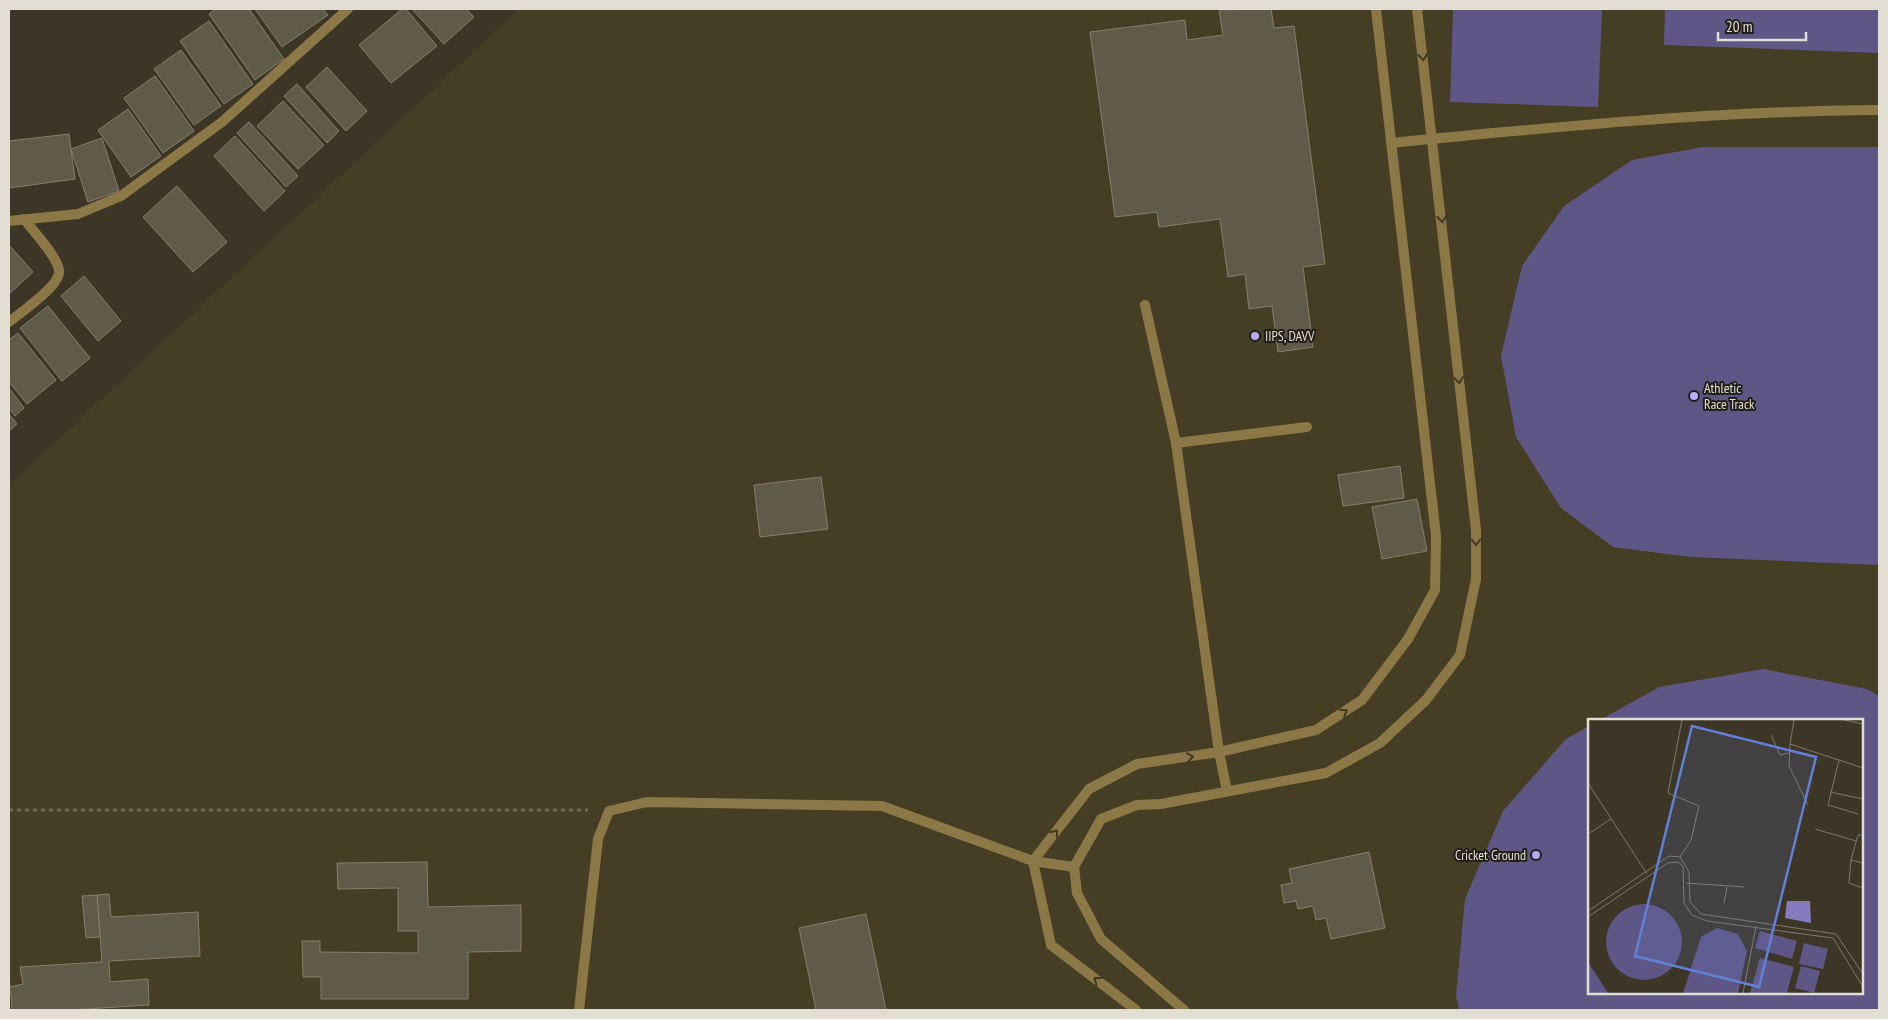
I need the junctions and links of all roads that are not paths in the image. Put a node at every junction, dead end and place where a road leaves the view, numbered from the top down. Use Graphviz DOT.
graph roads {
  1 [pos="348,9"];
  2 [pos="1376,9"];
  3 [pos="1418,9"];
  4 [pos="1879,110"];
  5 [pos="1434,139"];
  6 [pos="1391,143"];
  7 [pos="24,219"];
  8 [pos="9,221"];
  9 [pos="1145,305"];
  10 [pos="9,322"];
  11 [pos="1308,427"];
  12 [pos="1176,443"];
  13 [pos="1219,752"];
  14 [pos="1227,791"];
  15 [pos="1034,861"];
  16 [pos="1074,867"];
  17 [pos="578,1010"];
  18 [pos="1136,1010"];
  19 [pos="1184,1010"];
  1 -- 7 [label="street"];
  2 -- 6 [label="street"];
  3 -- 5 [label="street, one-way"];
  4 -- 5 [label="street"];
  5 -- 6 [label="street"];
  5 -- 14 [label="street, one-way"];
  13 -- 6 [label="street, one-way"];
  7 -- 8 [label="street"];
  7 -- 10 [label="street"];
  9 -- 12 [label="street"];
  11 -- 12 [label="street"];
  12 -- 13 [label="street"];
  13 -- 14 [label="street"];
  15 -- 13 [label="street, one-way"];
  14 -- 16 [label="street"];
  15 -- 16 [label="street"];
  15 -- 17 [label="street"];
  18 -- 15 [label="street, one-way"];
  16 -- 19 [label="street"];
}
